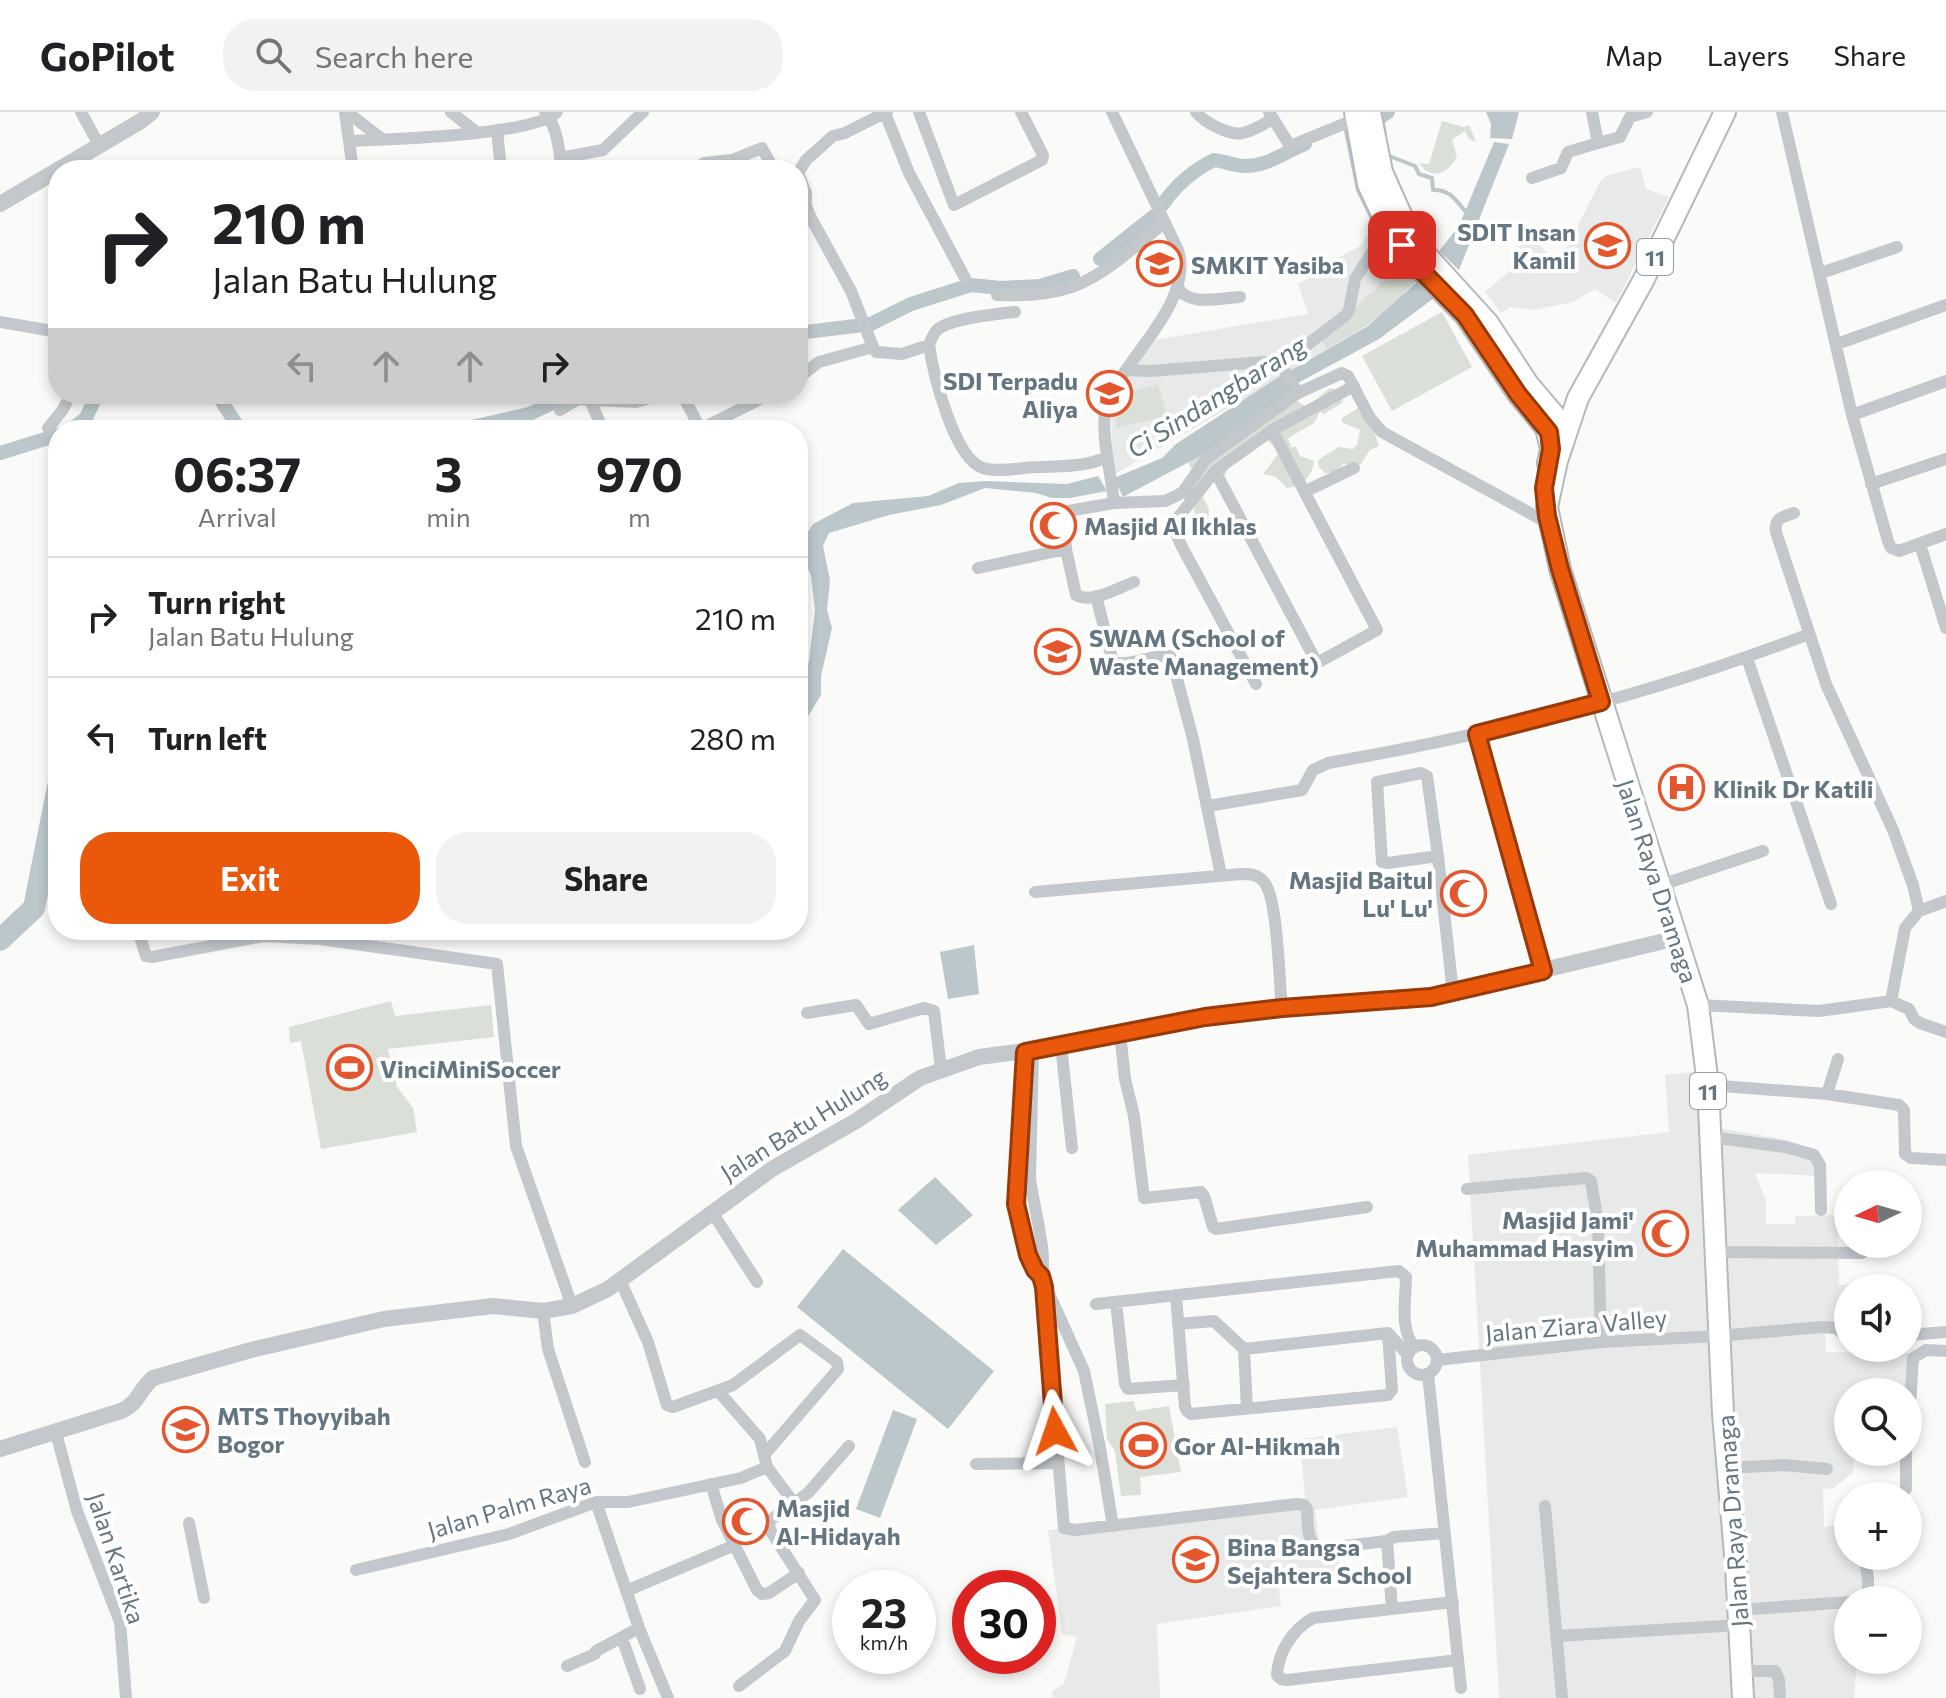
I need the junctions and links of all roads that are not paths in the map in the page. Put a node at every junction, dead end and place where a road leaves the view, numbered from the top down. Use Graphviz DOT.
graph roads {
  1 [pos="81,112"];
  2 [pos="152,112"];
  3 [pos="346,112"];
  4 [pos="451,112"];
  5 [pos="643,112"];
  6 [pos="919,112"];
  7 [pos="1021,112"];
  8 [pos="1112,112"];
  9 [pos="1196,112"];
  10 [pos="1592,112"];
  11 [pos="1647,112"];
  12 [pos="1782,112"];
  13 [pos="886,113"];
  14 [pos="1723,113"];
  15 [pos="550,114"];
  16 [pos="1271,116"];
  17 [pos="1363,120"];
  18 [pos="497,130"];
  19 [pos="476,132"];
  20 [pos="382,139"];
  21 [pos="350,141"];
  22 [pos="1598,143"];
  23 [pos="99,145"];
  24 [pos="74,160"];
  25 [pos="352,160"];
  26 [pos="500,160"];
  27 [pos="560,160"];
  28 [pos="573,160"];
  29 [pos="732,160"];
  30 [pos="769,160"];
  31 [pos="806,160"];
  32 [pos="48,175"];
  33 [pos="1532,178"];
  34 [pos="0,204"];
  35 [pos="808,211"];
  36 [pos="1164,223"];
  37 [pos="1388,227"];
  38 [pos="1897,247"];
  39 [pos="1423,262"];
  40 [pos="1821,273"];
  41 [pos="965,278"];
  42 [pos="1177,287"];
  43 [pos="1451,291"];
  44 [pos="997,295"];
  45 [pos="1240,297"];
  46 [pos="1946,305"];
  47 [pos="1015,312"];
  48 [pos="0,322"];
  49 [pos="48,330"];
  50 [pos="1837,344"];
  51 [pos="929,345"];
  52 [pos="873,347"];
  53 [pos="1284,369"];
  54 [pos="808,370"];
  55 [pos="1126,370"];
  56 [pos="1946,381"];
  57 [pos="1354,386"];
  58 [pos="1296,390"];
  59 [pos="1537,395"];
  60 [pos="1578,398"];
  61 [pos="570,404"];
  62 [pos="750,404"];
  63 [pos="560,410"];
  64 [pos="1852,415"];
  65 [pos="719,420"];
  66 [pos="1272,430"];
  67 [pos="1565,434"];
  68 [pos="1107,457"];
  69 [pos="1946,459"];
  70 [pos="1354,468"];
  71 [pos="1215,471"];
  72 [pos="1871,484"];
  73 [pos="1306,491"];
  74 [pos="1113,499"];
  75 [pos="1794,513"];
  76 [pos="1548,515"];
  77 [pos="1946,534"];
  78 [pos="1920,544"];
  79 [pos="1066,549"];
  80 [pos="978,568"];
  81 [pos="1134,582"];
  82 [pos="1096,596"];
  83 [pos="1946,628"];
  84 [pos="1809,634"];
  85 [pos="1747,658"];
  86 [pos="1256,684"];
  87 [pos="1601,702"];
  88 [pos="1477,734"];
  89 [pos="1208,806"];
  90 [pos="1763,851"];
  91 [pos="1438,856"];
  92 [pos="1221,875"];
  93 [pos="1658,886"];
  94 [pos="1035,892"];
  95 [pos="1946,901"];
  96 [pos="1831,904"];
  97 [pos="1919,911"];
  98 [pos="1677,938"];
  99 [pos="140,940"];
  100 [pos="243,940"];
  101 [pos="327,940"];
  102 [pos="1543,971"];
  103 [pos="1453,993"];
  104 [pos="1891,1001"];
  105 [pos="1698,1005"];
  106 [pos="1282,1008"];
  107 [pos="807,1013"];
  108 [pos="1946,1032"];
  109 [pos="1120,1033"];
  110 [pos="1061,1045"];
  111 [pos="1029,1051"];
  112 [pos="1838,1059"];
  113 [pos="941,1069"];
  114 [pos="1708,1085"];
  115 [pos="1827,1094"];
  116 [pos="1711,1137"];
  117 [pos="1072,1148"];
  118 [pos="1946,1160"];
  119 [pos="1467,1189"];
  120 [pos="1367,1207"];
  121 [pos="1821,1210"];
  122 [pos="712,1212"];
  123 [pos="1716,1252"];
  124 [pos="1834,1253"];
  125 [pos="620,1280"];
  126 [pos="1042,1281"];
  127 [pos="757,1282"];
  128 [pos="1176,1295"];
  129 [pos="1116,1302"];
  130 [pos="1096,1304"];
  131 [pos="572,1306"];
  132 [pos="543,1311"];
  133 [pos="1178,1324"];
  134 [pos="1834,1329"];
  135 [pos="1946,1332"];
  136 [pos="1388,1333"];
  137 [pos="1922,1334"];
  138 [pos="1719,1336"];
  139 [pos="1601,1342"];
  140 [pos="1244,1349"];
  141 [pos="1411,1351"];
  142 [pos="1946,1351"];
  143 [pos="1437,1360"];
  144 [pos="1428,1374"];
  145 [pos="1912,1378"];
  146 [pos="1184,1385"];
  147 [pos="719,1392"];
  148 [pos="1247,1408"];
  149 [pos="56,1433"];
  150 [pos="849,1446"];
  151 [pos="0,1449"];
  152 [pos="765,1461"];
  153 [pos="585,1462"];
  154 [pos="1058,1463"];
  155 [pos="976,1464"];
  156 [pos="1727,1468"];
  157 [pos="1827,1469"];
  158 [pos="711,1484"];
  159 [pos="596,1502"];
  160 [pos="794,1503"];
  161 [pos="1545,1506"];
  162 [pos="189,1523"];
  163 [pos="1113,1526"];
  164 [pos="1445,1533"];
  165 [pos="1387,1541"];
  166 [pos="735,1545"];
  167 [pos="356,1570"];
  168 [pos="799,1573"];
  169 [pos="626,1591"];
  170 [pos="204,1598"];
  171 [pos="1453,1602"];
  172 [pos="1834,1604"];
  173 [pos="1392,1609"];
  174 [pos="1739,1617"];
  175 [pos="639,1628"];
  176 [pos="1557,1636"];
  177 [pos="622,1638"];
  178 [pos="1458,1660"];
  179 [pos="567,1666"];
  180 [pos="1742,1671"];
  181 [pos="739,1686"];
  182 [pos="1461,1688"];
  183 [pos="640,1689"];
  184 [pos="126,1698"];
  185 [pos="668,1698"];
  186 [pos="1562,1698"];
  187 [pos="1743,1698"];
  188 [pos="1780,1698"];
  1 -- 23 [label="street"];
  2 -- 23 [label="street"];
  3 -- 20 [label="street"];
  3 -- 21 [label="street"];
  4 -- 19 [label="street"];
  5 -- 28 [label="street"];
  6 -- 7 [label="street"];
  8 -- 36 [label="street"];
  9 -- 16 [label="street"];
  10 -- 22 [label="street"];
  11 -- 22 [label="street"];
  12 -- 40 [label="street"];
  13 -- 31 [label="street"];
  13 -- 41 [label="street"];
  14 -- 60 [label="highway, Jalan Raya Dramaga / 11"];
  15 -- 18 [label="street"];
  15 -- 27 [label="street"];
  16 -- 17 [label="street"];
  17 -- 37 [label="highway, 11"];
  17 -- 39 [label="highway, 11"];
  18 -- 19 [label="street"];
  18 -- 26 [label="street"];
  19 -- 20 [label="street"];
  20 -- 21 [label="street"];
  21 -- 25 [label="street"];
  22 -- 33 [label="street"];
  23 -- 24 [label="street"];
  29 -- 30 [label="street"];
  32 -- 34 [label="street"];
  35 -- 52 [label="street"];
  36 -- 42 [label="street"];
  36 -- 44 [label="street"];
  37 -- 39 [label="highway, 11"];
  37 -- 53 [label="street"];
  38 -- 40 [label="street"];
  39 -- 43 [label="highway, 11"];
  40 -- 50 [label="street"];
  42 -- 45 [label="street"];
  42 -- 55 [label="street"];
  43 -- 59 [label="highway, 11"];
  43 -- 76 [label="highway, 11"];
  46 -- 50 [label="street"];
  47 -- 51 [label="street"];
  48 -- 49 [label="street"];
  50 -- 64 [label="street"];
  51 -- 52 [label="street"];
  51 -- 68 [label="street"];
  52 -- 54 [label="street"];
  53 -- 55 [label="street"];
  53 -- 58 [label="street"];
  55 -- 68 [label="street"];
  56 -- 64 [label="street"];
  57 -- 58 [label="street"];
  57 -- 66 [label="street"];
  57 -- 76 [label="street"];
  58 -- 74 [label="street"];
  59 -- 60 [label="highway"];
  59 -- 67 [label="highway, 11"];
  60 -- 67 [label="highway, Jalan Raya Dramaga / 11"];
  61 -- 63 [label="street"];
  62 -- 65 [label="street"];
  64 -- 72 [label="street"];
  66 -- 71 [label="street"];
  66 -- 73 [label="street"];
  67 -- 76 [label="highway, Jalan Raya Dramaga / 11"];
  68 -- 74 [label="street"];
  69 -- 72 [label="street"];
  70 -- 73 [label="street"];
  71 -- 73 [label="street"];
  71 -- 86 [label="street"];
  72 -- 78 [label="street"];
  74 -- 79 [label="street"];
  75 -- 84 [label="street"];
  76 -- 87 [label="highway, Jalan Raya Dramaga / 11"];
  77 -- 78 [label="street"];
  78 -- 83 [label="street"];
  79 -- 80 [label="street"];
  79 -- 82 [label="street"];
  81 -- 82 [label="street"];
  82 -- 89 [label="street"];
  84 -- 85 [label="street"];
  84 -- 97 [label="street"];
  85 -- 87 [label="street"];
  85 -- 96 [label="street"];
  87 -- 88 [label="street"];
  87 -- 93 [label="highway, Jalan Raya Dramaga / 11"];
  88 -- 89 [label="street"];
  88 -- 102 [label="street"];
  89 -- 92 [label="street"];
  90 -- 93 [label="street"];
  91 -- 91 [label="street"];
  91 -- 103 [label="street"];
  92 -- 94 [label="street"];
  92 -- 106 [label="street"];
  93 -- 98 [label="highway, Jalan Raya Dramaga / 11"];
  95 -- 97 [label="street"];
  97 -- 104 [label="street"];
  98 -- 102 [label="street, Jalan Batu Hulung"];
  98 -- 105 [label="highway, Jalan Raya Dramaga / 11"];
  99 -- 100 [label="street"];
  101 -- 131 [label="street"];
  102 -- 103 [label="street, Jalan Batu Hulung"];
  103 -- 106 [label="street, Jalan Batu Hulung"];
  104 -- 105 [label="street"];
  104 -- 108 [label="street"];
  105 -- 114 [label="highway, Jalan Raya Dramaga / 11"];
  106 -- 109 [label="street, Jalan Batu Hulung"];
  107 -- 113 [label="street"];
  109 -- 110 [label="street, Jalan Batu Hulung"];
  109 -- 120 [label="street"];
  110 -- 111 [label="street, Jalan Batu Hulung"];
  110 -- 117 [label="street"];
  111 -- 113 [label="street, Jalan Batu Hulung"];
  111 -- 126 [label="street"];
  112 -- 115 [label="street"];
  113 -- 122 [label="street, Jalan Batu Hulung"];
  114 -- 115 [label="street"];
  114 -- 116 [label="highway, Jalan Raya Dramaga / 11"];
  115 -- 118 [label="street"];
  116 -- 121 [label="street"];
  116 -- 123 [label="highway, Jalan Raya Dramaga / 11"];
  119 -- 139 [label="street"];
  122 -- 125 [label="street, Jalan Batu Hulung"];
  122 -- 127 [label="street"];
  123 -- 124 [label="street"];
  123 -- 138 [label="highway, Jalan Raya Dramaga / 11"];
  125 -- 131 [label="street, Jalan Batu Hulung"];
  125 -- 147 [label="street"];
  126 -- 154 [label="street"];
  126 -- 163 [label="street"];
  128 -- 129 [label="street"];
  128 -- 133 [label="street"];
  128 -- 141 [label="street"];
  129 -- 130 [label="street"];
  129 -- 146 [label="street"];
  131 -- 132 [label="street, Jalan Batu Hulung"];
  132 -- 149 [label="street, Jalan Batu Hulung"];
  132 -- 153 [label="street"];
  133 -- 140 [label="street"];
  133 -- 146 [label="street"];
  134 -- 138 [label="street, Jalan Ziara Valley"];
  135 -- 137 [label="street"];
  136 -- 140 [label="street"];
  136 -- 141 [label="street"];
  136 -- 148 [label="street"];
  138 -- 139 [label="street, Jalan Ziara Valley"];
  138 -- 156 [label="highway, Jalan Raya Dramaga / 11"];
  139 -- 143 [label="street, Jalan Ziara Valley"];
  140 -- 148 [label="street"];
  141 -- 143 [label="street"];
  141 -- 144 [label="street"];
  142 -- 145 [label="street"];
  143 -- 144 [label="street"];
  144 -- 164 [label="street"];
  146 -- 148 [label="street"];
  147 -- 152 [label="street"];
  147 -- 152 [label="street"];
  149 -- 151 [label="street, Jalan Batu Hulung"];
  149 -- 184 [label="street, Jalan Kartika"];
  150 -- 160 [label="street"];
  152 -- 158 [label="street, Jalan Palm Raya"];
  152 -- 160 [label="street"];
  154 -- 155 [label="street"];
  154 -- 163 [label="street"];
  156 -- 157 [label="street"];
  156 -- 174 [label="highway, Jalan Raya Dramaga / 11"];
  158 -- 159 [label="street, Jalan Palm Raya"];
  158 -- 166 [label="street"];
  159 -- 167 [label="street, Jalan Palm Raya"];
  159 -- 169 [label="street"];
  160 -- 168 [label="street"];
  161 -- 176 [label="street"];
  162 -- 170 [label="street"];
  163 -- 165 [label="street"];
  164 -- 165 [label="street"];
  164 -- 171 [label="street"];
  165 -- 173 [label="street"];
  166 -- 168 [label="street"];
  166 -- 169 [label="street"];
  168 -- 181 [label="street"];
  169 -- 175 [label="street"];
  171 -- 173 [label="street"];
  171 -- 178 [label="street"];
  172 -- 174 [label="street"];
  173 -- 178 [label="street"];
  174 -- 176 [label="street"];
  174 -- 180 [label="highway, Jalan Raya Dramaga / 11"];
  175 -- 177 [label="street"];
  175 -- 185 [label="street"];
  176 -- 186 [label="street"];
  177 -- 179 [label="street"];
  177 -- 183 [label="street"];
  178 -- 182 [label="street"];
  180 -- 187 [label="highway, Jalan Raya Dramaga / 11"];
  180 -- 188 [label="street"];
}
